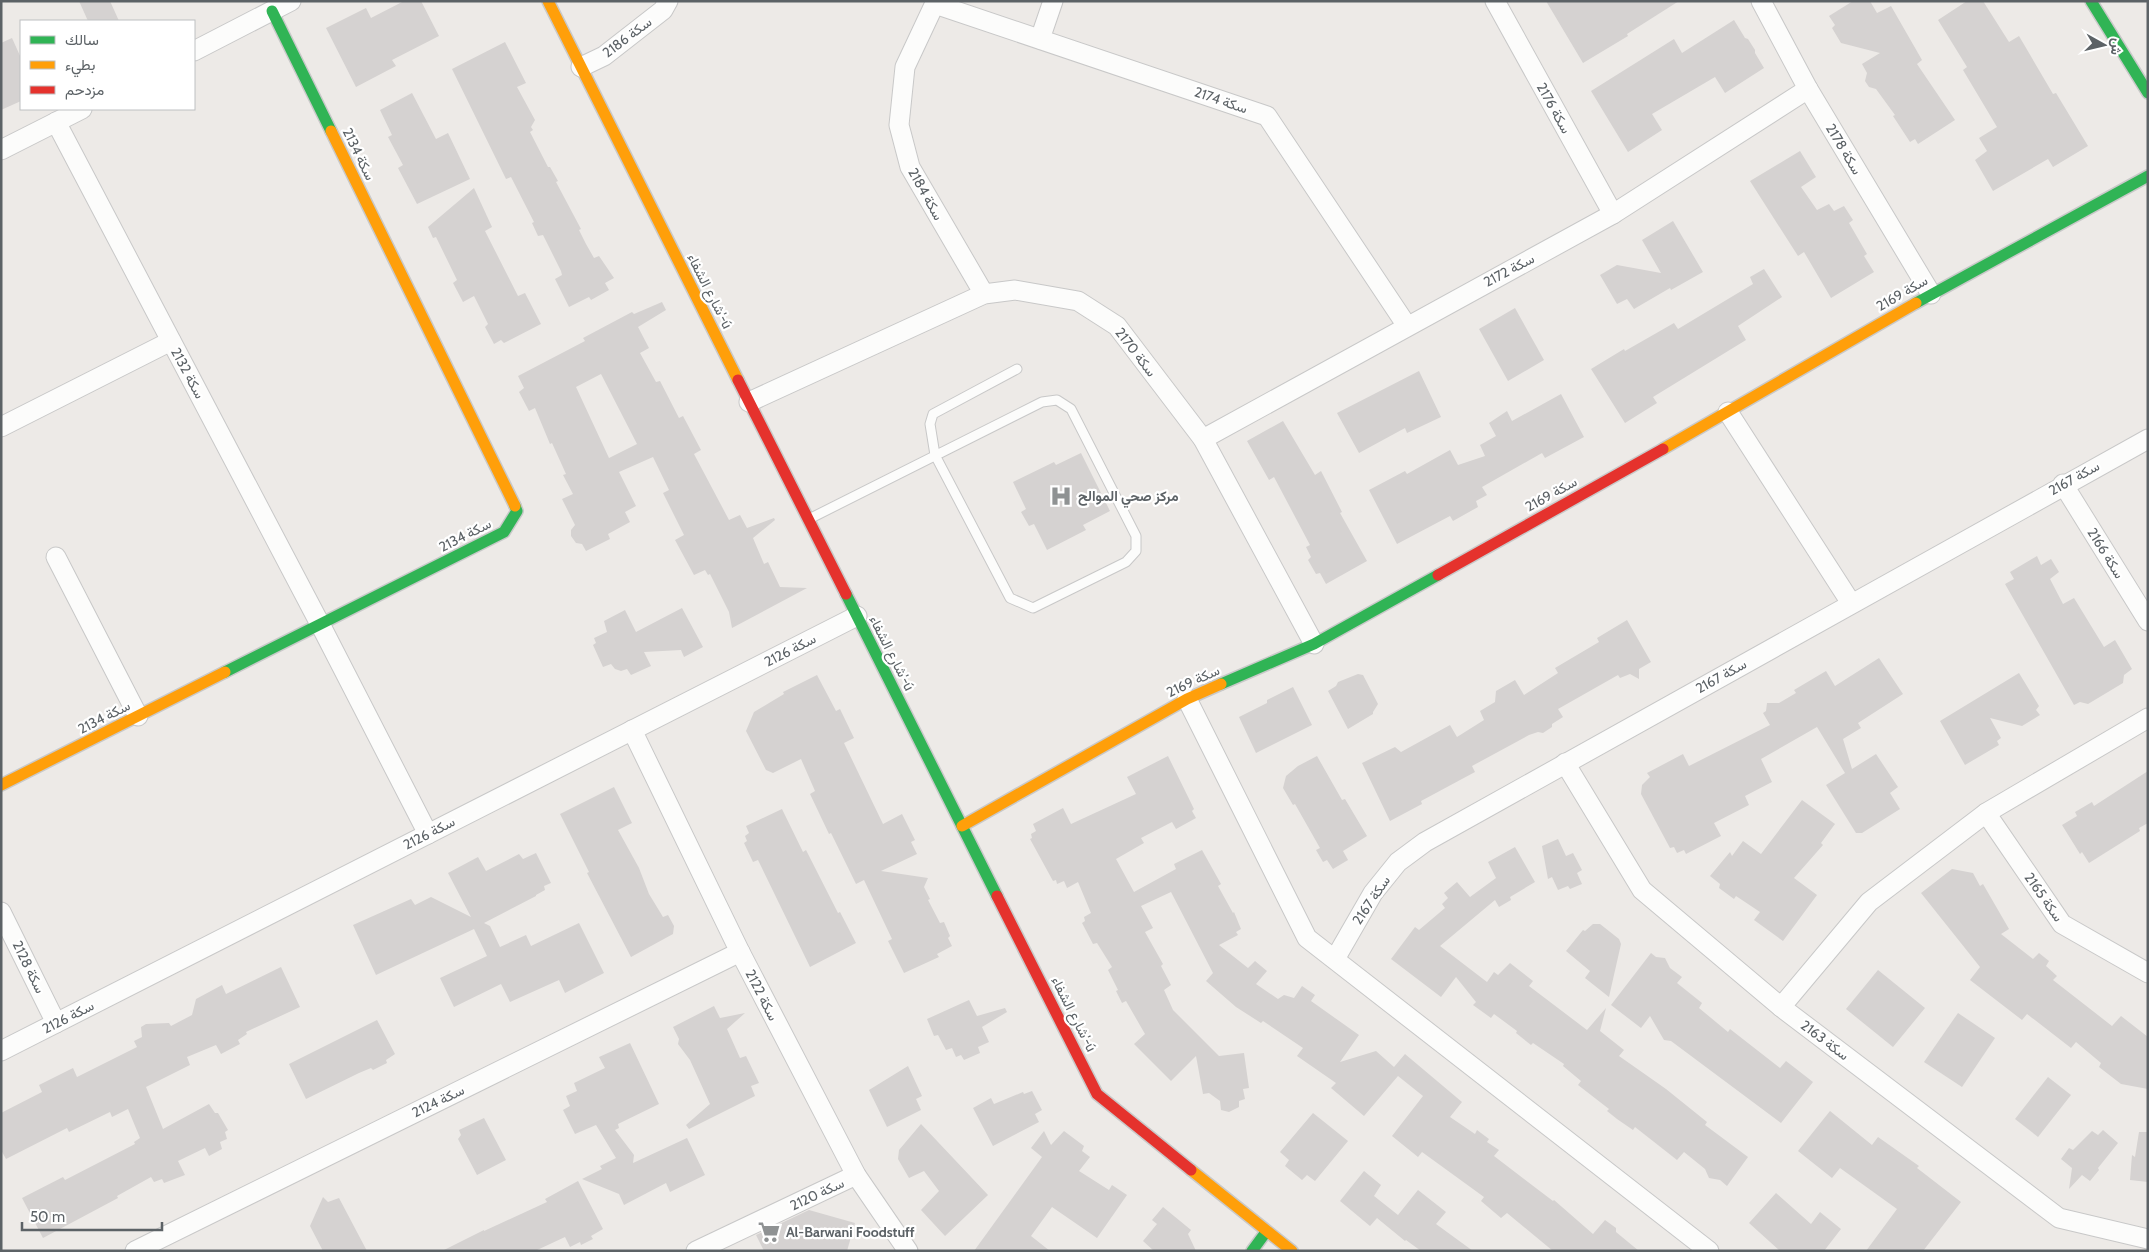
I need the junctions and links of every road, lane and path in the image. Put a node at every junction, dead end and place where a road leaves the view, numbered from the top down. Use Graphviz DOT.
graph roads {
  1 [pos="292,1"];
  2 [pos="548,1"];
  3 [pos="668,1"];
  4 [pos="1053,1"];
  5 [pos="1495,1"];
  6 [pos="1761,1"];
  7 [pos="2091,1"];
  8 [pos="936,3"];
  9 [pos="272,11"];
  10 [pos="1040,39"];
  11 [pos="195,50"];
  12 [pos="581,67"];
  13 [pos="1808,89"];
  14 [pos="2148,93"];
  15 [pos="80,110"];
  16 [pos="56,122"];
  17 [pos="1,150"];
  18 [pos="2148,176"];
  19 [pos="1613,214"];
  20 [pos="984,294"];
  21 [pos="1931,294"];
  22 [pos="1407,326"];
  23 [pos="171,340"];
  24 [pos="1017,369"];
  25 [pos="749,402"];
  26 [pos="1728,412"];
  27 [pos="1,427"];
  28 [pos="2148,438"];
  29 [pos="1203,439"];
  30 [pos="935,455"];
  31 [pos="2063,484"];
  32 [pos="808,520"];
  33 [pos="56,557"];
  34 [pos="1851,603"];
  35 [pos="857,616"];
  36 [pos="2148,621"];
  37 [pos="320,624"];
  38 [pos="1314,644"];
  39 [pos="1187,699"];
  40 [pos="138,716"];
  41 [pos="2148,718"];
  42 [pos="632,730"];
  43 [pos="1565,763"];
  44 [pos="1,785"];
  45 [pos="1986,813"];
  46 [pos="962,826"];
  47 [pos="428,834"];
  48 [pos="1,912"];
  49 [pos="740,952"];
  50 [pos="1335,959"];
  51 [pos="2148,973"];
  52 [pos="1781,1007"];
  53 [pos="56,1023"];
  54 [pos="1,1051"];
  55 [pos="856,1175"];
  56 [pos="1266,1232"];
  57 [pos="2148,1239"];
  58 [pos="164,1244"];
  59 [pos="135,1251"];
  60 [pos="696,1251"];
  61 [pos="908,1251"];
  62 [pos="1252,1251"];
  63 [pos="1292,1251"];
  64 [pos="1709,1251"];
  1 -- 9 [label="street"];
  2 -- 12 [label="street, شارع الشفاء'-ú"];
  3 -- 12 [label="street, سكة 2186"];
  4 -- 10 [label="street"];
  5 -- 19 [label="street, سكة 2176"];
  6 -- 13 [label="street, سكة 2178"];
  7 -- 14 [label="street"];
  8 -- 10 [label="street, سكة 2174"];
  8 -- 20 [label="street, سكة 2184"];
  9 -- 11 [label="street"];
  9 -- 37 [label="street, سكة 2134"];
  10 -- 22 [label="street, سكة 2174"];
  12 -- 25 [label="street, شارع الشفاء'-ú"];
  13 -- 19 [label="street, سكة 2172"];
  13 -- 21 [label="street, سكة 2178"];
  15 -- 16 [label="street"];
  16 -- 17 [label="street"];
  16 -- 23 [label="street, سكة 2132"];
  18 -- 21 [label="street, سكة 2169"];
  19 -- 22 [label="street, سكة 2172"];
  20 -- 25 [label="street, سكة 2170"];
  20 -- 29 [label="street, سكة 2170"];
  21 -- 26 [label="street, سكة 2169"];
  22 -- 29 [label="street, سكة 2172"];
  23 -- 27 [label="street"];
  23 -- 37 [label="street, سكة 2132"];
  24 -- 30 [label="lane"];
  25 -- 32 [label="street, شارع الشفاء'-ú"];
  26 -- 34 [label="street"];
  26 -- 38 [label="street, سكة 2169"];
  28 -- 31 [label="street, سكة 2167"];
  29 -- 38 [label="street, سكة 2170"];
  30 -- 30 [label="lane"];
  30 -- 32 [label="lane"];
  31 -- 34 [label="street, سكة 2167"];
  31 -- 36 [label="street, سكة 2166"];
  32 -- 35 [label="street, شارع الشفاء'-ú"];
  33 -- 40 [label="street"];
  34 -- 43 [label="street, سكة 2167"];
  35 -- 42 [label="street, سكة 2126"];
  35 -- 46 [label="street, شارع الشفاء'-ú"];
  37 -- 40 [label="street, سكة 2134"];
  37 -- 47 [label="street, سكة 2132"];
  38 -- 39 [label="street, سكة 2169"];
  39 -- 46 [label="street, سكة 2169"];
  39 -- 50 [label="street"];
  40 -- 44 [label="street, سكة 2134"];
  41 -- 45 [label="street"];
  42 -- 47 [label="street, سكة 2126"];
  42 -- 49 [label="street, سكة 2122"];
  43 -- 50 [label="street, سكة 2167"];
  43 -- 52 [label="street, سكة 2163"];
  45 -- 51 [label="street, سكة 2165"];
  45 -- 52 [label="street"];
  46 -- 56 [label="street, شارع الشفاء'-ú"];
  47 -- 53 [label="street, سكة 2126"];
  48 -- 53 [label="street, سكة 2128"];
  49 -- 55 [label="street, سكة 2122"];
  49 -- 58 [label="street, سكة 2124"];
  50 -- 64 [label="street"];
  52 -- 57 [label="street, سكة 2163"];
  53 -- 54 [label="street, سكة 2126"];
  55 -- 60 [label="street, سكة 2120"];
  55 -- 61 [label="street, سكة 2122"];
  56 -- 62 [label="street"];
  56 -- 63 [label="street, شارع الشفاء'-ú"];
  58 -- 59 [label="street, سكة 2124"];
}
